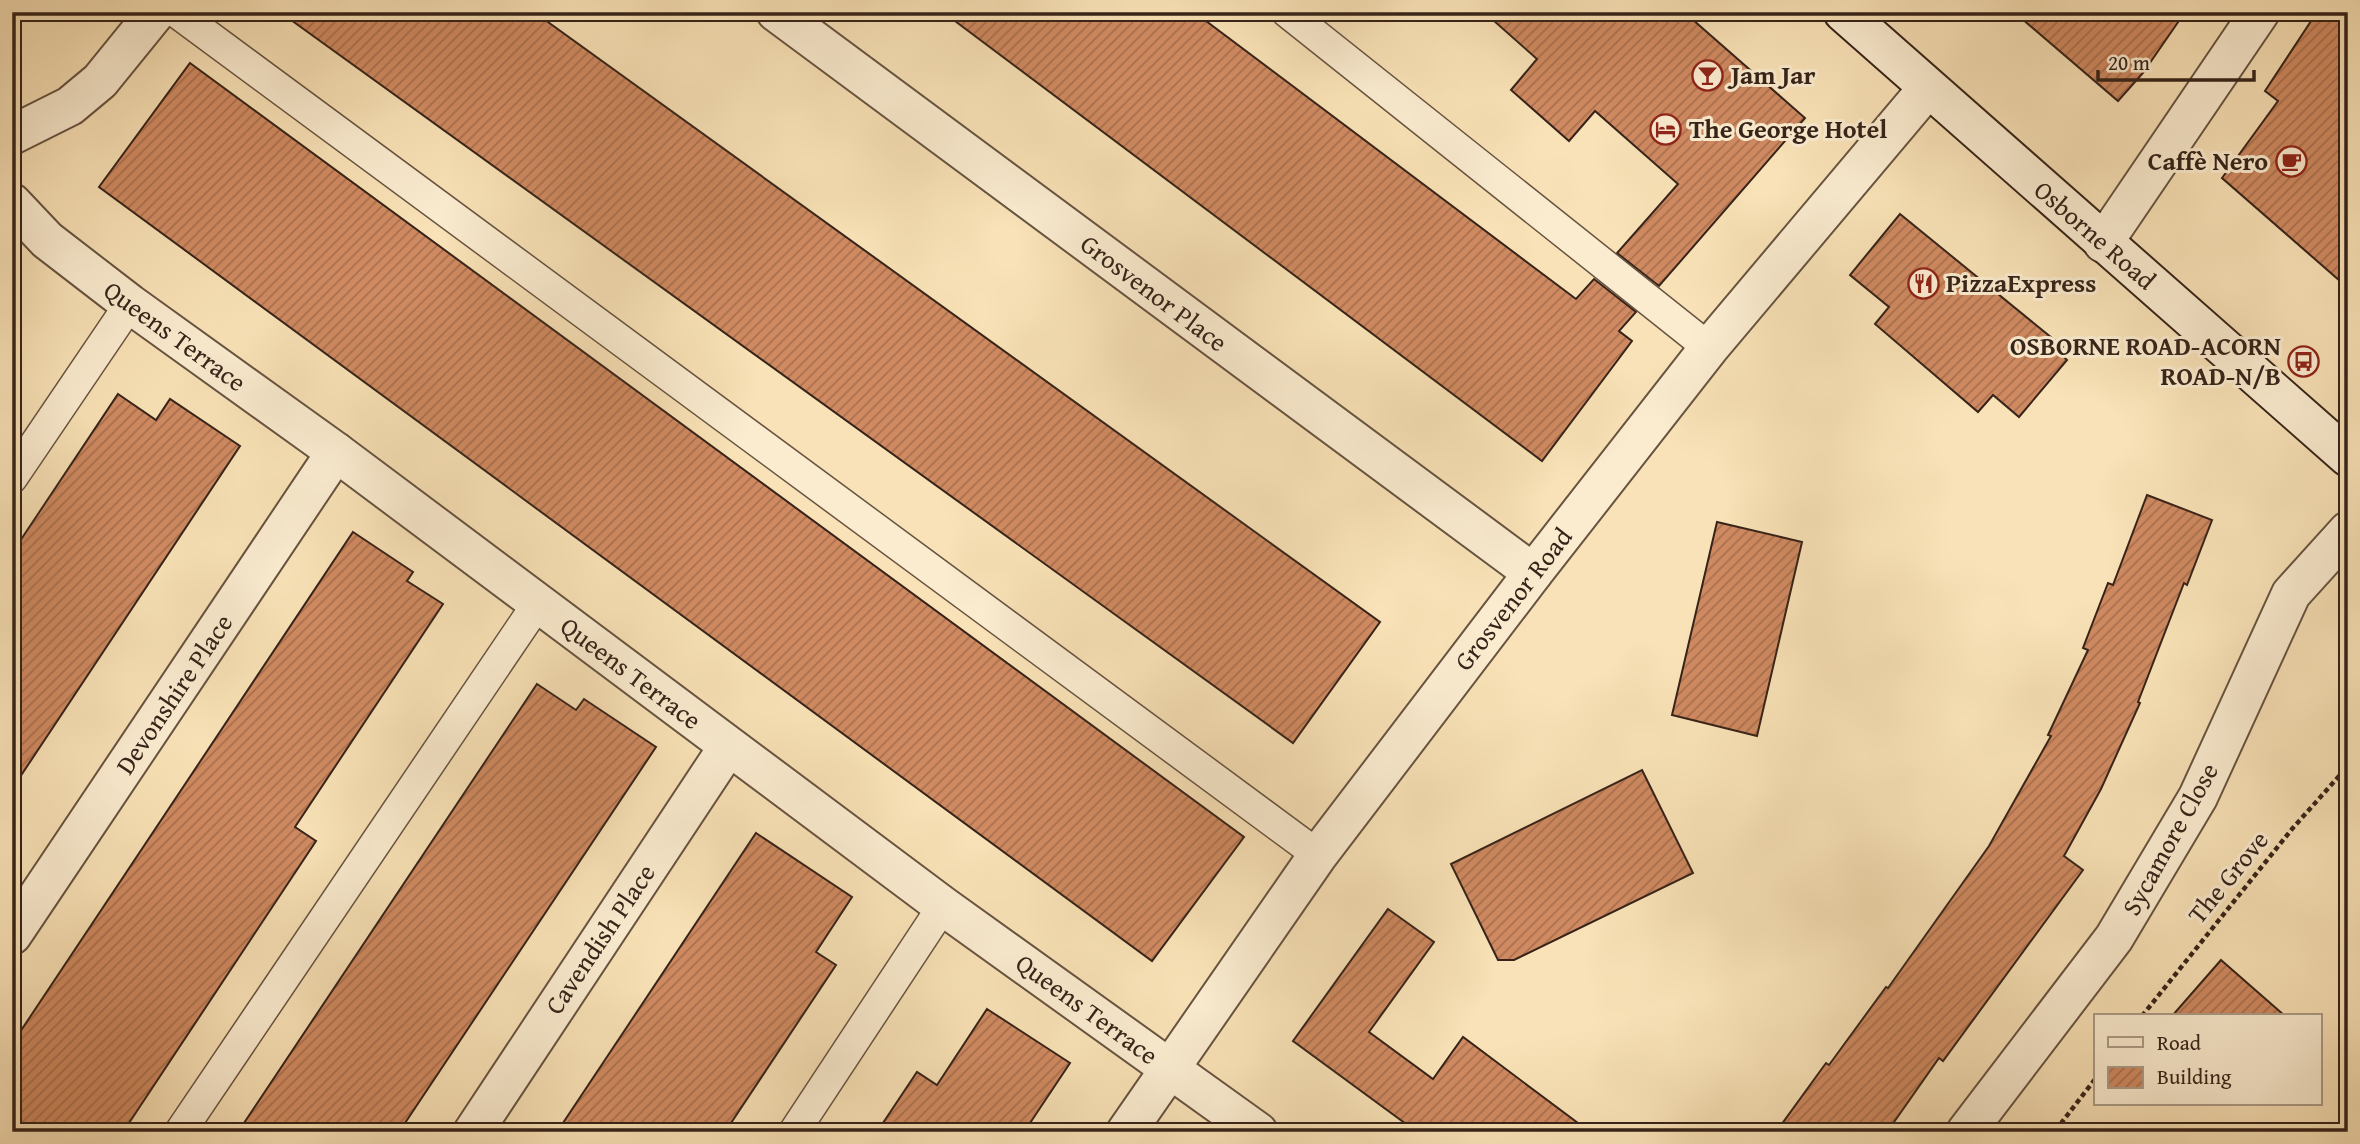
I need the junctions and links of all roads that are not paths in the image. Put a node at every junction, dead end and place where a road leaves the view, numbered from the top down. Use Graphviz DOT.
graph roads {
  1 [pos="156,12"];
  2 [pos="176,12"];
  3 [pos="776,12"];
  4 [pos="1287,12"];
  5 [pos="1843,12"];
  6 [pos="2260,12"];
  7 [pos="1928,88"];
  8 [pos="12,135"];
  9 [pos="12,203"];
  10 [pos="2103,243"];
  11 [pos="130,304"];
  12 [pos="1709,348"];
  13 [pos="336,452"];
  14 [pos="2348,457"];
  15 [pos="12,478"];
  16 [pos="2348,531"];
  17 [pos="1533,573"];
  18 [pos="538,603"];
  19 [pos="728,747"];
  20 [pos="1318,855"];
  21 [pos="943,906"];
  22 [pos="12,935"];
  23 [pos="1169,1068"];
  24 [pos="180,1132"];
  25 [pos="473,1132"];
  26 [pos="794,1132"];
  27 [pos="1126,1132"];
  28 [pos="1258,1132"];
  29 [pos="1966,1132"];
  1 -- 8 [label="street"];
  2 -- 20 [label="lane"];
  3 -- 17 [label="street, Grosvenor Place"];
  4 -- 12 [label="lane"];
  5 -- 7 [label="street, Osborne Road"];
  6 -- 10 [label="street"];
  7 -- 10 [label="street, Osborne Road"];
  7 -- 12 [label="street, Grosvenor Road"];
  9 -- 11 [label="street, Queens Terrace"];
  10 -- 14 [label="street, Osborne Road"];
  11 -- 13 [label="street, Queens Terrace"];
  11 -- 15 [label="lane"];
  12 -- 17 [label="street, Grosvenor Road"];
  13 -- 18 [label="street, Queens Terrace"];
  13 -- 22 [label="street, Devonshire Place"];
  16 -- 29 [label="street, Sycamore Close"];
  17 -- 20 [label="street, Grosvenor Road"];
  18 -- 19 [label="street, Queens Terrace"];
  18 -- 24 [label="lane"];
  19 -- 21 [label="street, Queens Terrace"];
  19 -- 25 [label="street, Cavendish Place"];
  20 -- 23 [label="street, Grosvenor Road"];
  21 -- 23 [label="street, Queens Terrace"];
  21 -- 26 [label="lane"];
  23 -- 27 [label="street, Grosvenor Road"];
  23 -- 28 [label="street, Queens Terrace"];
}
